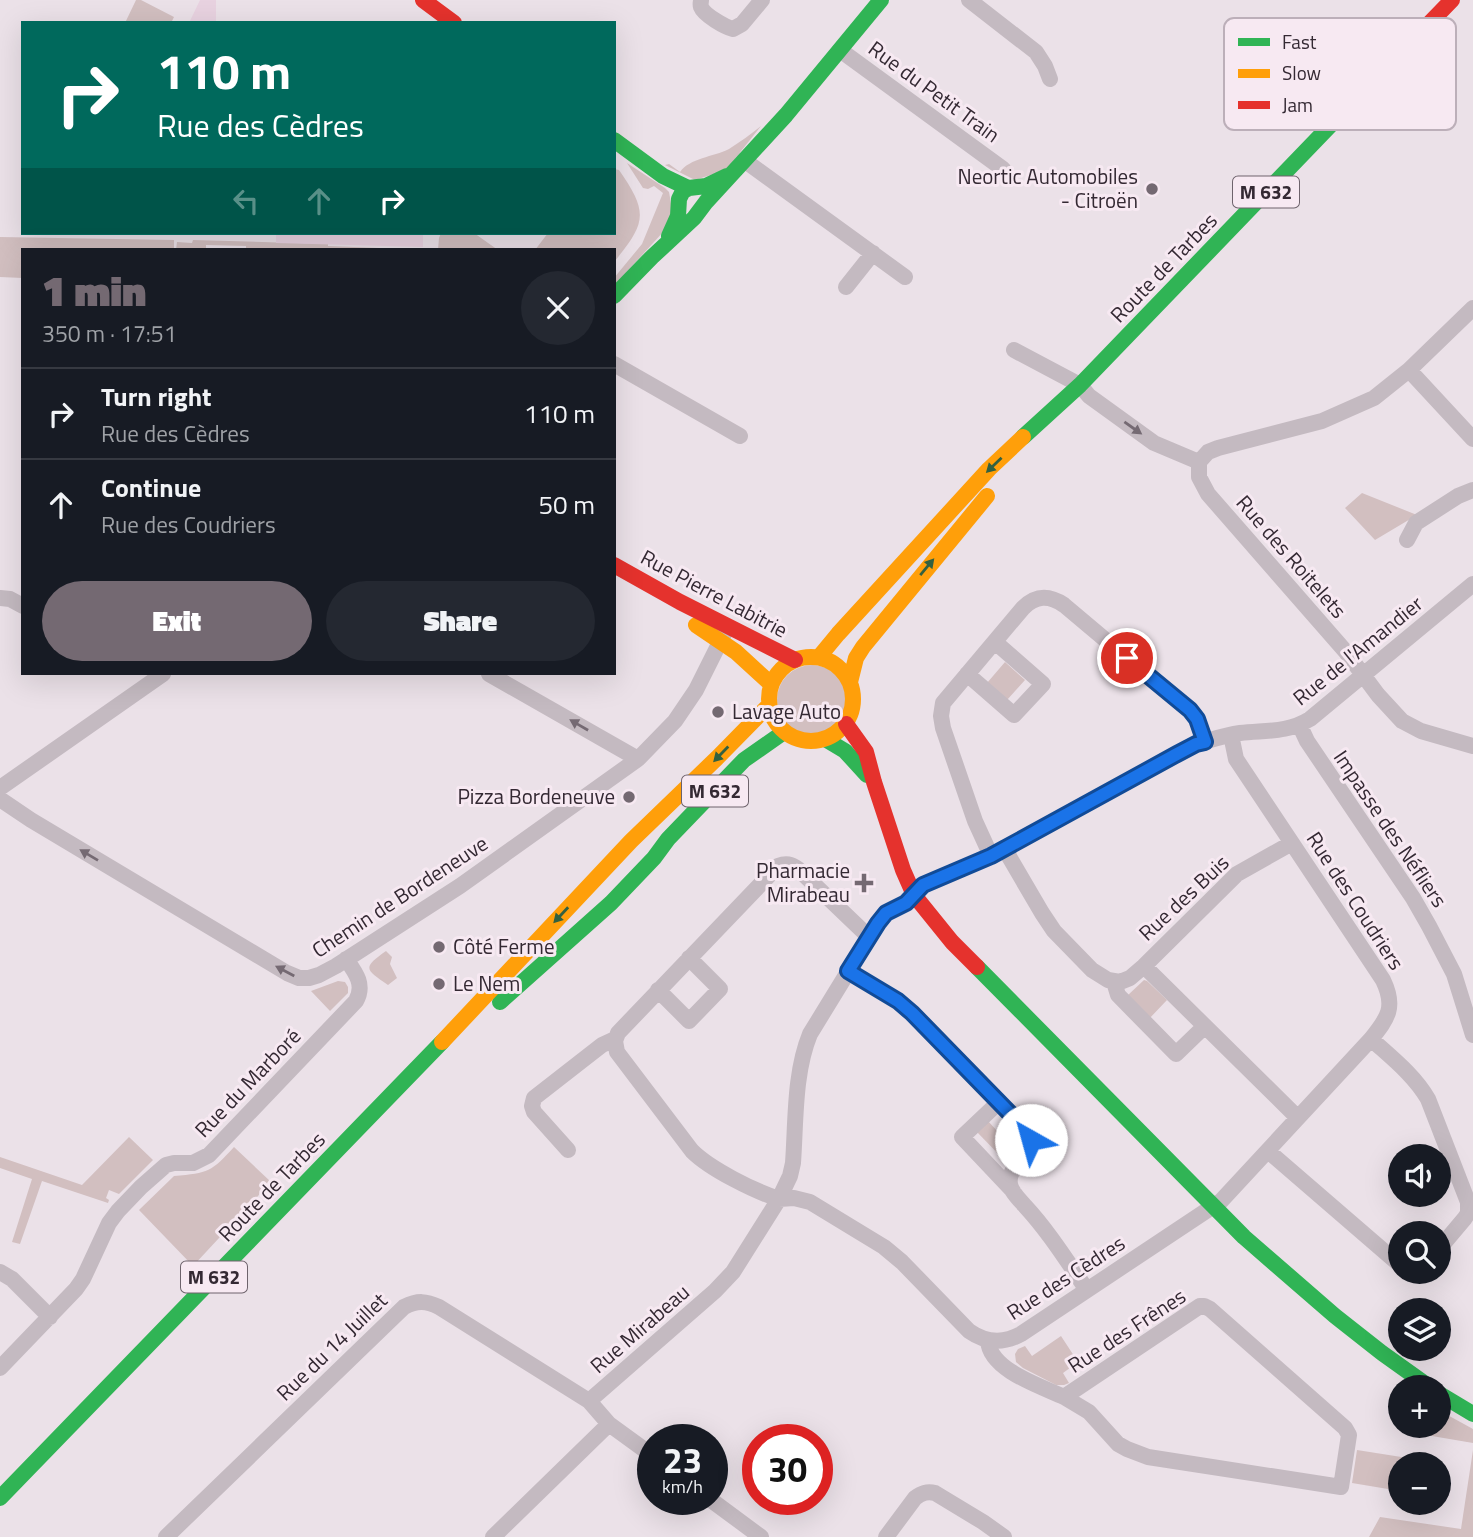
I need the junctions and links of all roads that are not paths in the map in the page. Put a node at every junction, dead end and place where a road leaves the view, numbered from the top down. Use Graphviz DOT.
graph roads {
  1 [pos="423,0"];
  2 [pos="701,0"];
  3 [pos="761,0"];
  4 [pos="881,0"];
  5 [pos="969,0"];
  6 [pos="1452,0"];
  7 [pos="1435,18"];
  8 [pos="451,21"];
  9 [pos="840,50"];
  10 [pos="1050,79"];
  11 [pos="1326,130"];
  12 [pos="616,141"];
  13 [pos="744,160"];
  14 [pos="1003,169"];
  15 [pos="691,200"];
  16 [pos="873,253"];
  17 [pos="905,277"];
  18 [pos="846,287"];
  19 [pos="616,294"];
  20 [pos="1473,309"];
  21 [pos="1014,350"];
  22 [pos="616,365"];
  23 [pos="1409,370"];
  24 [pos="1080,385"];
  25 [pos="740,436"];
  26 [pos="1473,439"];
  27 [pos="1199,462"];
  28 [pos="1473,490"];
  29 [pos="1407,540"];
  30 [pos="616,566"];
  31 [pos="616,580"];
  32 [pos="1473,584"];
  33 [pos="0,598"];
  34 [pos="21,605"];
  35 [pos="725,633"];
  36 [pos="995,642"];
  37 [pos="819,657"];
  38 [pos="795,660"];
  39 [pos="967,674"];
  40 [pos="162,675"];
  41 [pos="491,675"];
  42 [pos="1363,675"];
  43 [pos="850,682"];
  44 [pos="771,684"];
  45 [pos="769,705"];
  46 [pos="846,724"];
  47 [pos="1300,726"];
  48 [pos="784,732"];
  49 [pos="1218,738"];
  50 [pos="825,739"];
  51 [pos="1473,746"];
  52 [pos="638,759"];
  53 [pos="874,782"];
  54 [pos="0,788"];
  55 [pos="0,799"];
  56 [pos="1292,843"];
  57 [pos="998,852"];
  58 [pos="914,895"];
  59 [pos="869,937"];
  60 [pos="689,958"];
  61 [pos="346,960"];
  62 [pos="1143,965"];
  63 [pos="848,971"];
  64 [pos="1114,982"];
  65 [pos="658,990"];
  66 [pos="1205,1026"];
  67 [pos="1473,1035"];
  68 [pos="615,1039"];
  69 [pos="1371,1039"];
  70 [pos="429,1056"];
  71 [pos="999,1102"];
  72 [pos="1298,1118"];
  73 [pos="568,1150"];
  74 [pos="1268,1151"];
  75 [pos="1013,1191"];
  76 [pos="779,1199"];
  77 [pos="1213,1206"];
  78 [pos="1451,1235"];
  79 [pos="1388,1255"];
  80 [pos="0,1272"];
  81 [pos="1087,1290"];
  82 [pos="50,1317"];
  83 [pos="988,1340"];
  84 [pos="0,1368"];
  85 [pos="1413,1375"];
  86 [pos="1064,1397"];
  87 [pos="589,1401"];
  88 [pos="1451,1401"];
  89 [pos="1473,1414"];
  90 [pos="609,1424"];
  91 [pos="637,1444"];
  92 [pos="0,1498"];
  93 [pos="728,1513"];
  94 [pos="166,1537"];
  95 [pos="493,1537"];
  96 [pos="761,1537"];
  97 [pos="886,1537"];
  98 [pos="1004,1537"];
  1 -- 8 [label="main road"];
  2 -- 3 [label="street"];
  4 -- 9 [label="main road, Rue du Petit Train"];
  5 -- 10 [label="street"];
  6 -- 7 [label="main road, Route de Tarbes / M 632"];
  9 -- 13 [label="main road, Rue du Petit Train"];
  9 -- 14 [label="street, Rue du Petit Train"];
  11 -- 24 [label="main road, Route de Tarbes / M 632"];
  12 -- 15 [label="main road"];
  13 -- 15 [label="main road, Rue du Petit Train"];
  13 -- 16 [label="street"];
  15 -- 19 [label="main road, Rue du Petit Train"];
  16 -- 17 [label="street"];
  16 -- 18 [label="street"];
  20 -- 23 [label="street"];
  21 -- 24 [label="street"];
  22 -- 25 [label="street"];
  23 -- 26 [label="street"];
  23 -- 27 [label="street"];
  24 -- 27 [label="street, one-way"];
  24 -- 37 [label="main road, Route de Tarbes / M 632, one-way"];
  43 -- 24 [label="main road, Route de Tarbes / M 632, one-way"];
  27 -- 42 [label="street, Rue des Roitelets"];
  28 -- 29 [label="street"];
  30 -- 35 [label="main road, Rue Pierre Labitrie"];
  31 -- 35 [label="main road, Rue Pierre Labitrie"];
  32 -- 42 [label="street, Rue de l'Amandier"];
  33 -- 34 [label="street"];
  35 -- 38 [label="main road, Rue Pierre Labitrie"];
  35 -- 44 [label="main road, Rue Pierre Labitrie"];
  35 -- 52 [label="street, Chemin de Bordeneuve"];
  36 -- 39 [label="street"];
  36 -- 39 [label="street"];
  36 -- 49 [label="street, Rue des Coudriers"];
  37 -- 38 [label="main road"];
  37 -- 43 [label="main road"];
  38 -- 44 [label="main road"];
  39 -- 57 [label="street"];
  40 -- 54 [label="street"];
  52 -- 41 [label="street, one-way"];
  42 -- 47 [label="street, Rue de l'Amandier"];
  42 -- 51 [label="street, Rue des Roitelets"];
  43 -- 46 [label="main road, Route de Tarbes"];
  44 -- 45 [label="main road"];
  45 -- 48 [label="main road"];
  45 -- 70 [label="main road, Route de Tarbes / M 632, one-way"];
  46 -- 50 [label="main road"];
  46 -- 53 [label="main road"];
  47 -- 49 [label="street, Rue de l'Amandier"];
  47 -- 67 [label="street, Impasse des Néfliers"];
  48 -- 50 [label="main road"];
  48 -- 70 [label="main road, Route de Tarbes / M 632"];
  49 -- 56 [label="street, Rue des Coudriers"];
  49 -- 57 [label="street"];
  50 -- 53 [label="main road"];
  52 -- 61 [label="street, Chemin de Bordeneuve"];
  53 -- 58 [label="main road"];
  61 -- 55 [label="street, Chemin de Bordeneuve, one-way"];
  56 -- 62 [label="street, Rue des Buis"];
  56 -- 69 [label="street, Rue des Coudriers"];
  57 -- 58 [label="street"];
  57 -- 64 [label="street"];
  58 -- 59 [label="street"];
  58 -- 77 [label="main road"];
  59 -- 60 [label="street"];
  59 -- 63 [label="street"];
  60 -- 65 [label="street"];
  60 -- 65 [label="street"];
  61 -- 82 [label="street, Rue du Marboré"];
  62 -- 64 [label="street, Rue des Buis"];
  62 -- 66 [label="street"];
  63 -- 71 [label="street"];
  63 -- 76 [label="street"];
  64 -- 66 [label="street"];
  65 -- 68 [label="street"];
  66 -- 72 [label="street"];
  68 -- 73 [label="street"];
  68 -- 76 [label="street"];
  69 -- 72 [label="street, Rue des Coudriers"];
  69 -- 78 [label="street"];
  70 -- 92 [label="main road, Route de Tarbes / M 632"];
  71 -- 75 [label="street"];
  71 -- 75 [label="street"];
  72 -- 74 [label="street, Rue des Coudriers"];
  74 -- 77 [label="street, Rue des Coudriers"];
  74 -- 79 [label="street"];
  75 -- 81 [label="street"];
  76 -- 83 [label="street"];
  76 -- 87 [label="street, Rue Mirabeau"];
  77 -- 81 [label="street, Rue des Cèdres"];
  77 -- 85 [label="main road"];
  80 -- 82 [label="street"];
  81 -- 83 [label="street, Rue des Cèdres"];
  82 -- 84 [label="street, Rue du Marboré"];
  83 -- 86 [label="street"];
  86 -- 86 [label="street, Rue des Frênes"];
  87 -- 90 [label="street, Rue Mirabeau"];
  87 -- 94 [label="street, Rue du 14 Juillet"];
  88 -- 89 [label="main road"];
  90 -- 91 [label="street"];
  90 -- 95 [label="street"];
  93 -- 96 [label="street"];
  97 -- 98 [label="street"];
}
